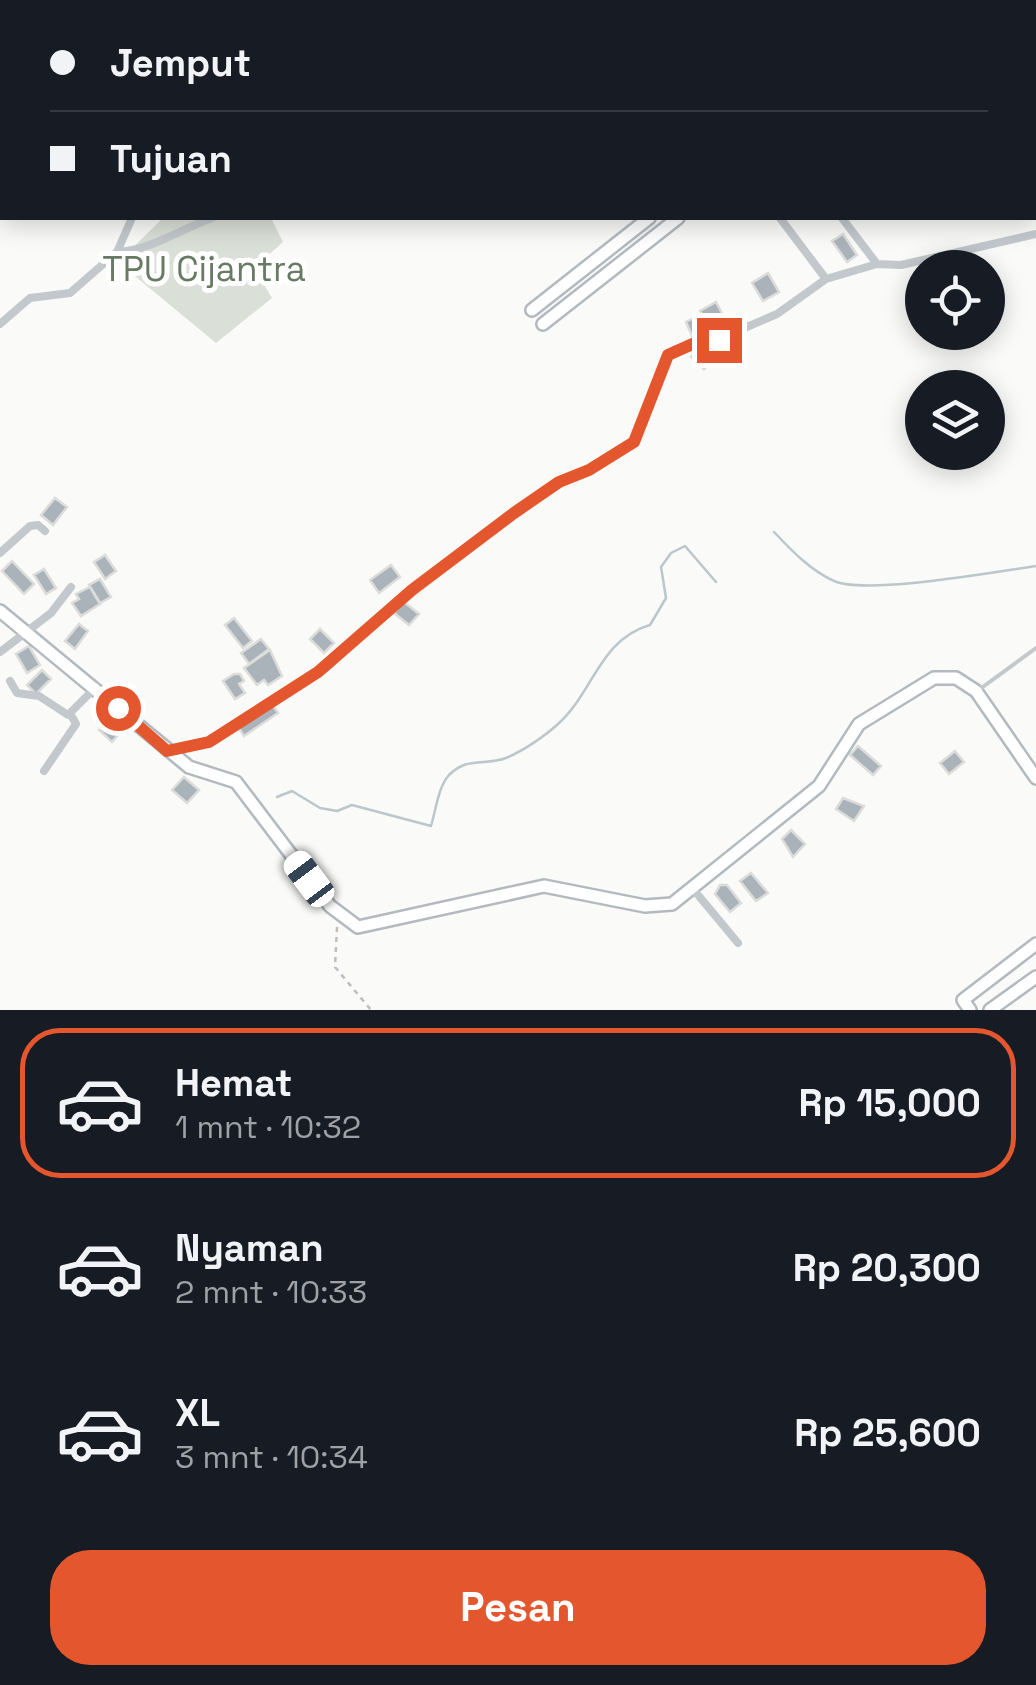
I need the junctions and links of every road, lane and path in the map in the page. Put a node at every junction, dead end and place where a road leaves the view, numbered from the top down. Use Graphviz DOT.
graph roads {
  1 [pos="131,220"];
  2 [pos="207,220"];
  3 [pos="675,220"];
  4 [pos="782,220"];
  5 [pos="844,220"];
  6 [pos="644,221"];
  7 [pos="1036,234"];
  8 [pos="651,239"];
  9 [pos="117,252"];
  10 [pos="877,264"];
  11 [pos="826,279"];
  12 [pos="532,310"];
  13 [pos="0,324"];
  14 [pos="543,324"];
  15 [pos="45,530"];
  16 [pos="0,554"];
  17 [pos="71,587"];
  18 [pos="0,611"];
  19 [pos="26,632"];
  20 [pos="1036,648"];
  21 [pos="0,652"];
  22 [pos="10,681"];
  23 [pos="96,687"];
  24 [pos="976,691"];
  25 [pos="71,716"];
  26 [pos="167,751"];
  27 [pos="44,771"];
  28 [pos="1036,778"];
  29 [pos="693,888"];
  30 [pos="339,916"];
  31 [pos="738,942"];
  32 [pos="1036,944"];
  33 [pos="1036,977"];
  34 [pos="371,1010"];
  35 [pos="970,1010"];
  36 [pos="990,1010"];
  1 -- 9 [label="street"];
  2 -- 9 [label="street"];
  3 -- 8 [label="street"];
  4 -- 11 [label="street"];
  5 -- 10 [label="street"];
  6 -- 8 [label="street"];
  6 -- 12 [label="street"];
  7 -- 10 [label="street"];
  8 -- 14 [label="street"];
  9 -- 13 [label="street"];
  10 -- 11 [label="street"];
  11 -- 26 [label="street"];
  15 -- 16 [label="street"];
  17 -- 19 [label="street"];
  18 -- 19 [label="street"];
  19 -- 21 [label="street"];
  19 -- 23 [label="street"];
  20 -- 24 [label="lane"];
  22 -- 25 [label="street"];
  23 -- 25 [label="street"];
  23 -- 26 [label="street"];
  24 -- 28 [label="street"];
  24 -- 29 [label="street"];
  25 -- 27 [label="street"];
  26 -- 30 [label="street"];
  29 -- 30 [label="street"];
  29 -- 31 [label="street"];
  30 -- 34 [label="path"];
  32 -- 35 [label="street"];
  33 -- 36 [label="street"];
}
